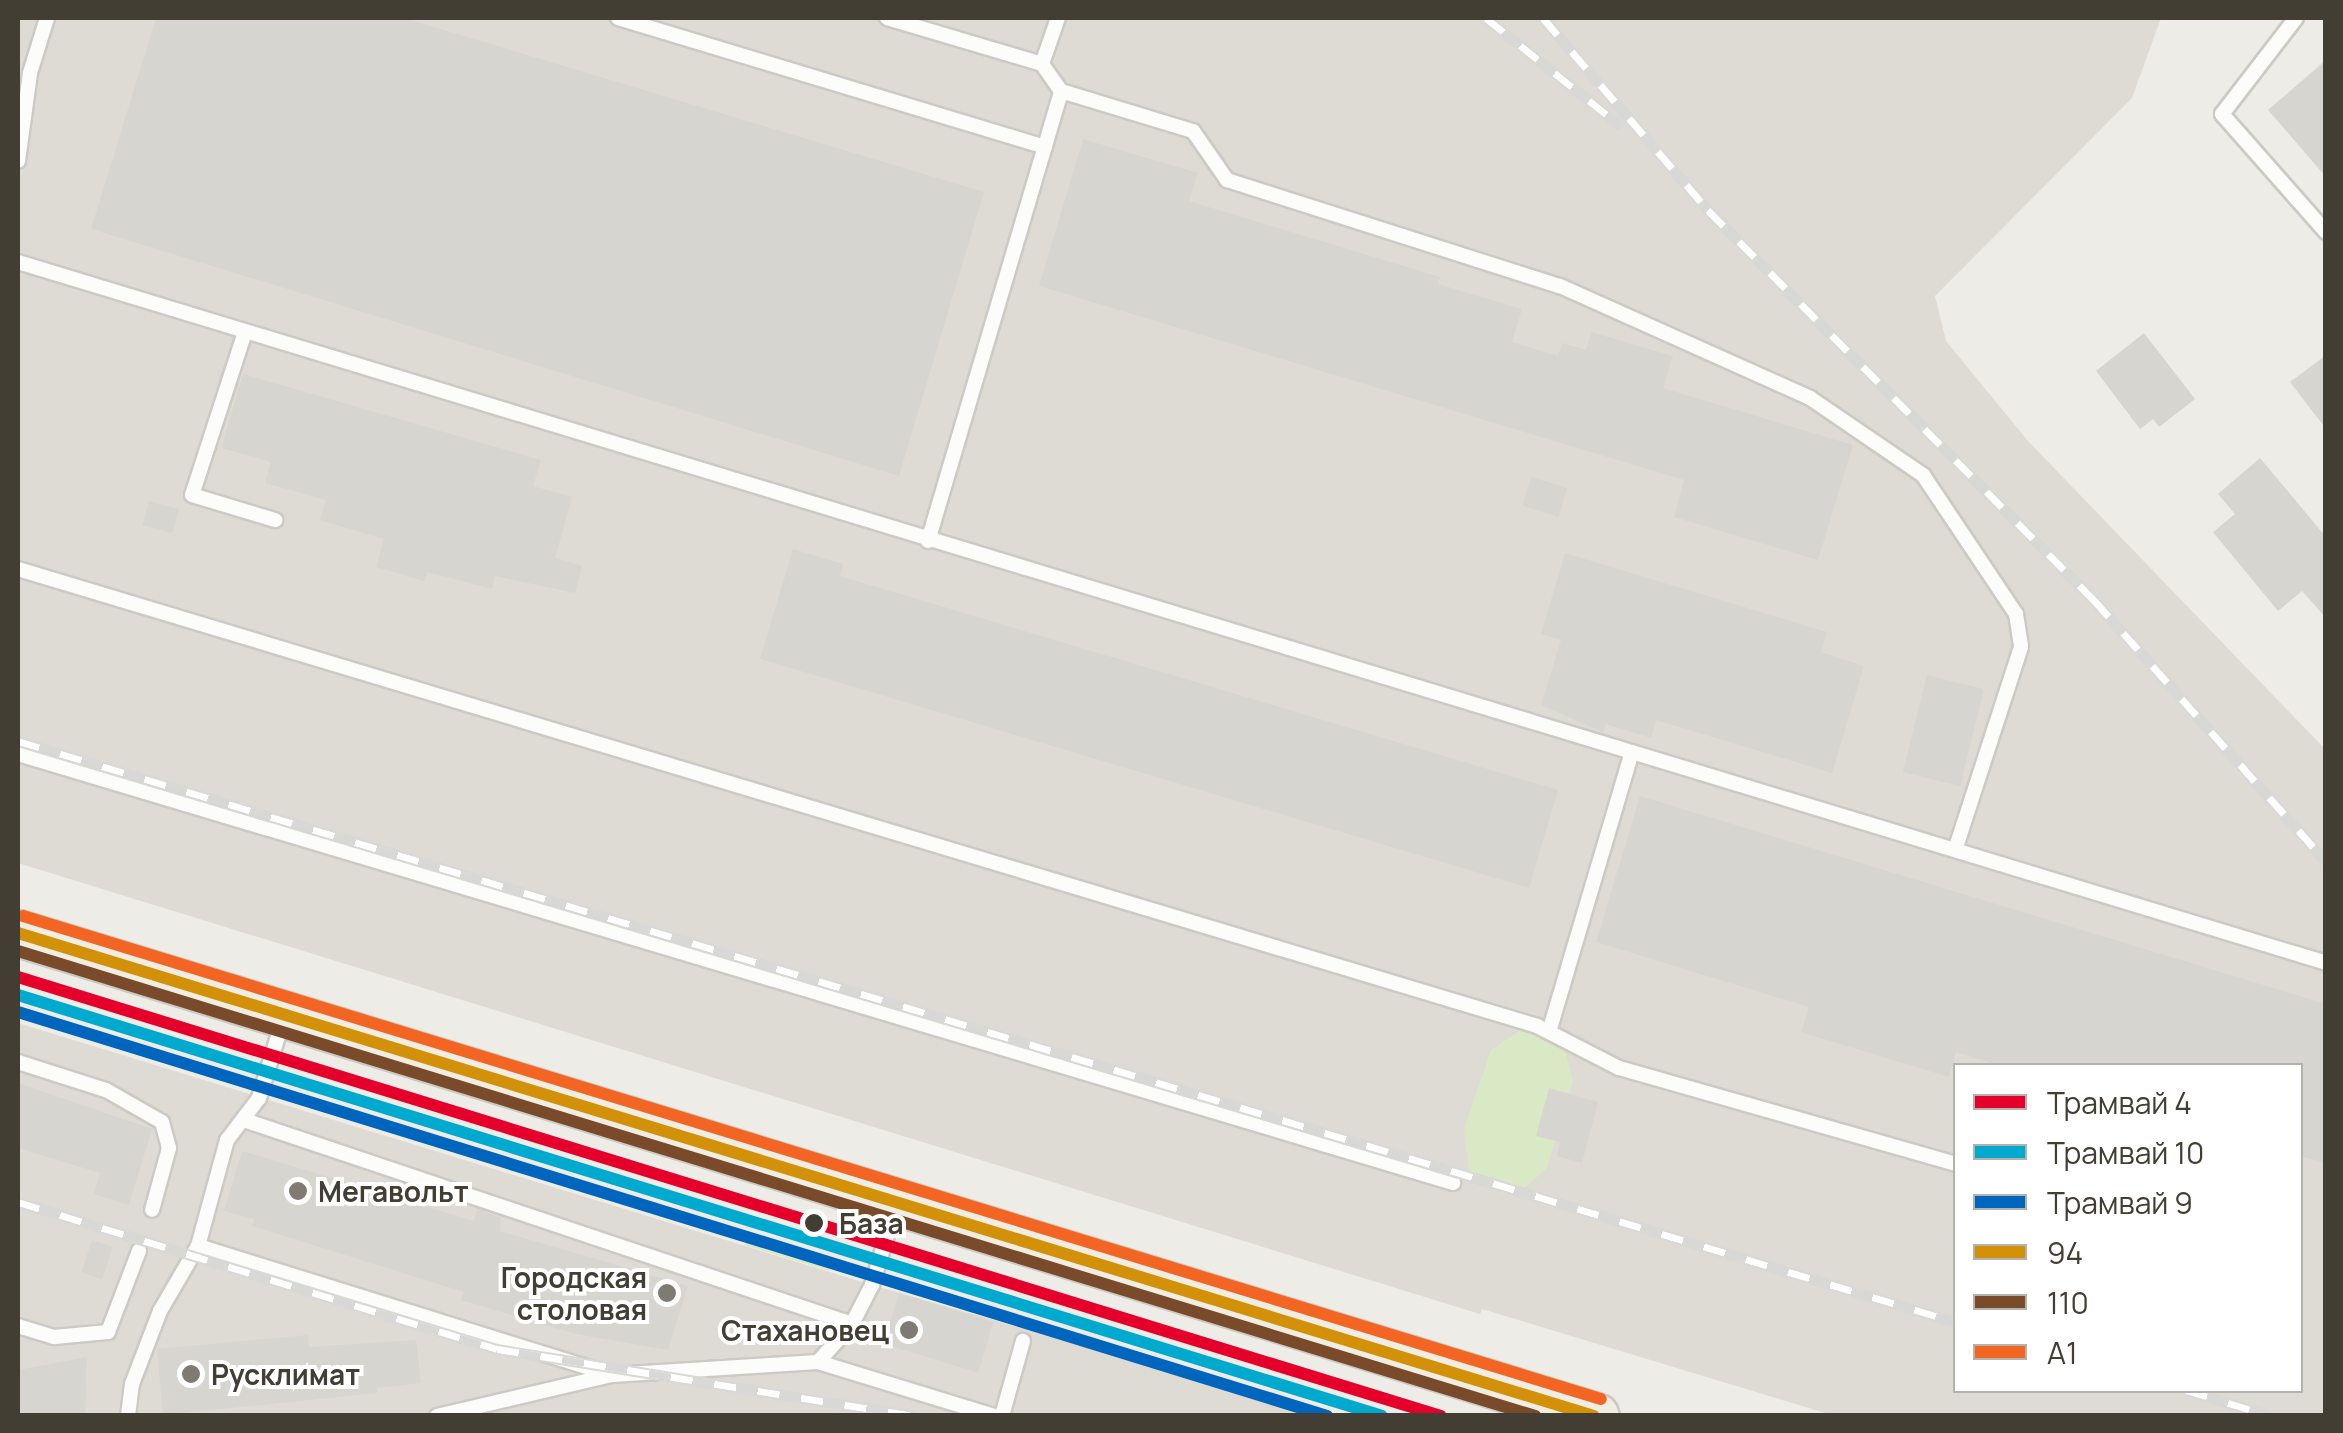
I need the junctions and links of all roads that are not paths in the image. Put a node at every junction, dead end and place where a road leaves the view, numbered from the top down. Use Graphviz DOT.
graph roads {
  1 [pos="46,18"];
  2 [pos="618,18"];
  3 [pos="886,18"];
  4 [pos="1058,18"];
  5 [pos="2296,18"];
  6 [pos="1042,64"];
  7 [pos="24,71"];
  8 [pos="1062,92"];
  9 [pos="1045,147"];
  10 [pos="18,161"];
  11 [pos="2326,232"];
  12 [pos="18,262"];
  13 [pos="245,332"];
  14 [pos="275,520"];
  15 [pos="928,541"];
  16 [pos="18,569"];
  17 [pos="1632,752"];
  18 [pos="18,754"];
  19 [pos="1955,850"];
  20 [pos="18,933"];
  21 [pos="2326,963"];
  22 [pos="284,1016"];
  23 [pos="1548,1032"];
  24 [pos="18,1062"];
  25 [pos="247,1121"];
  26 [pos="1953,1163"];
  27 [pos="1454,1184"];
  28 [pos="898,1199"];
  29 [pos="152,1210"];
  30 [pos="198,1246"];
  31 [pos="139,1252"];
  32 [pos="852,1324"];
  33 [pos="18,1326"];
  34 [pos="1023,1340"];
  35 [pos="818,1362"];
  36 [pos="612,1375"];
  37 [pos="128,1416"];
  38 [pos="436,1416"];
  39 [pos="998,1416"];
  40 [pos="1596,1416"];
  1 -- 7 [label="lane"];
  2 -- 9 [label="lane"];
  3 -- 6 [label="lane"];
  4 -- 6 [label="lane"];
  5 -- 11 [label="lane"];
  6 -- 8 [label="lane"];
  7 -- 10 [label="lane"];
  8 -- 9 [label="lane"];
  8 -- 19 [label="lane"];
  9 -- 15 [label="lane"];
  12 -- 13 [label="lane"];
  13 -- 14 [label="lane"];
  13 -- 15 [label="lane"];
  15 -- 17 [label="lane"];
  16 -- 23 [label="lane"];
  17 -- 19 [label="lane"];
  17 -- 23 [label="lane"];
  18 -- 27 [label="lane"];
  19 -- 21 [label="lane"];
  20 -- 22 [label="main road"];
  22 -- 25 [label="lane"];
  22 -- 28 [label="main road"];
  23 -- 26 [label="lane"];
  24 -- 29 [label="lane"];
  25 -- 30 [label="lane"];
  25 -- 32 [label="lane"];
  28 -- 32 [label="lane"];
  28 -- 40 [label="main road"];
  30 -- 36 [label="lane"];
  30 -- 37 [label="lane"];
  31 -- 33 [label="lane"];
  32 -- 35 [label="lane"];
  34 -- 39 [label="lane"];
  35 -- 36 [label="lane"];
  35 -- 39 [label="lane"];
  36 -- 38 [label="lane"];
}
